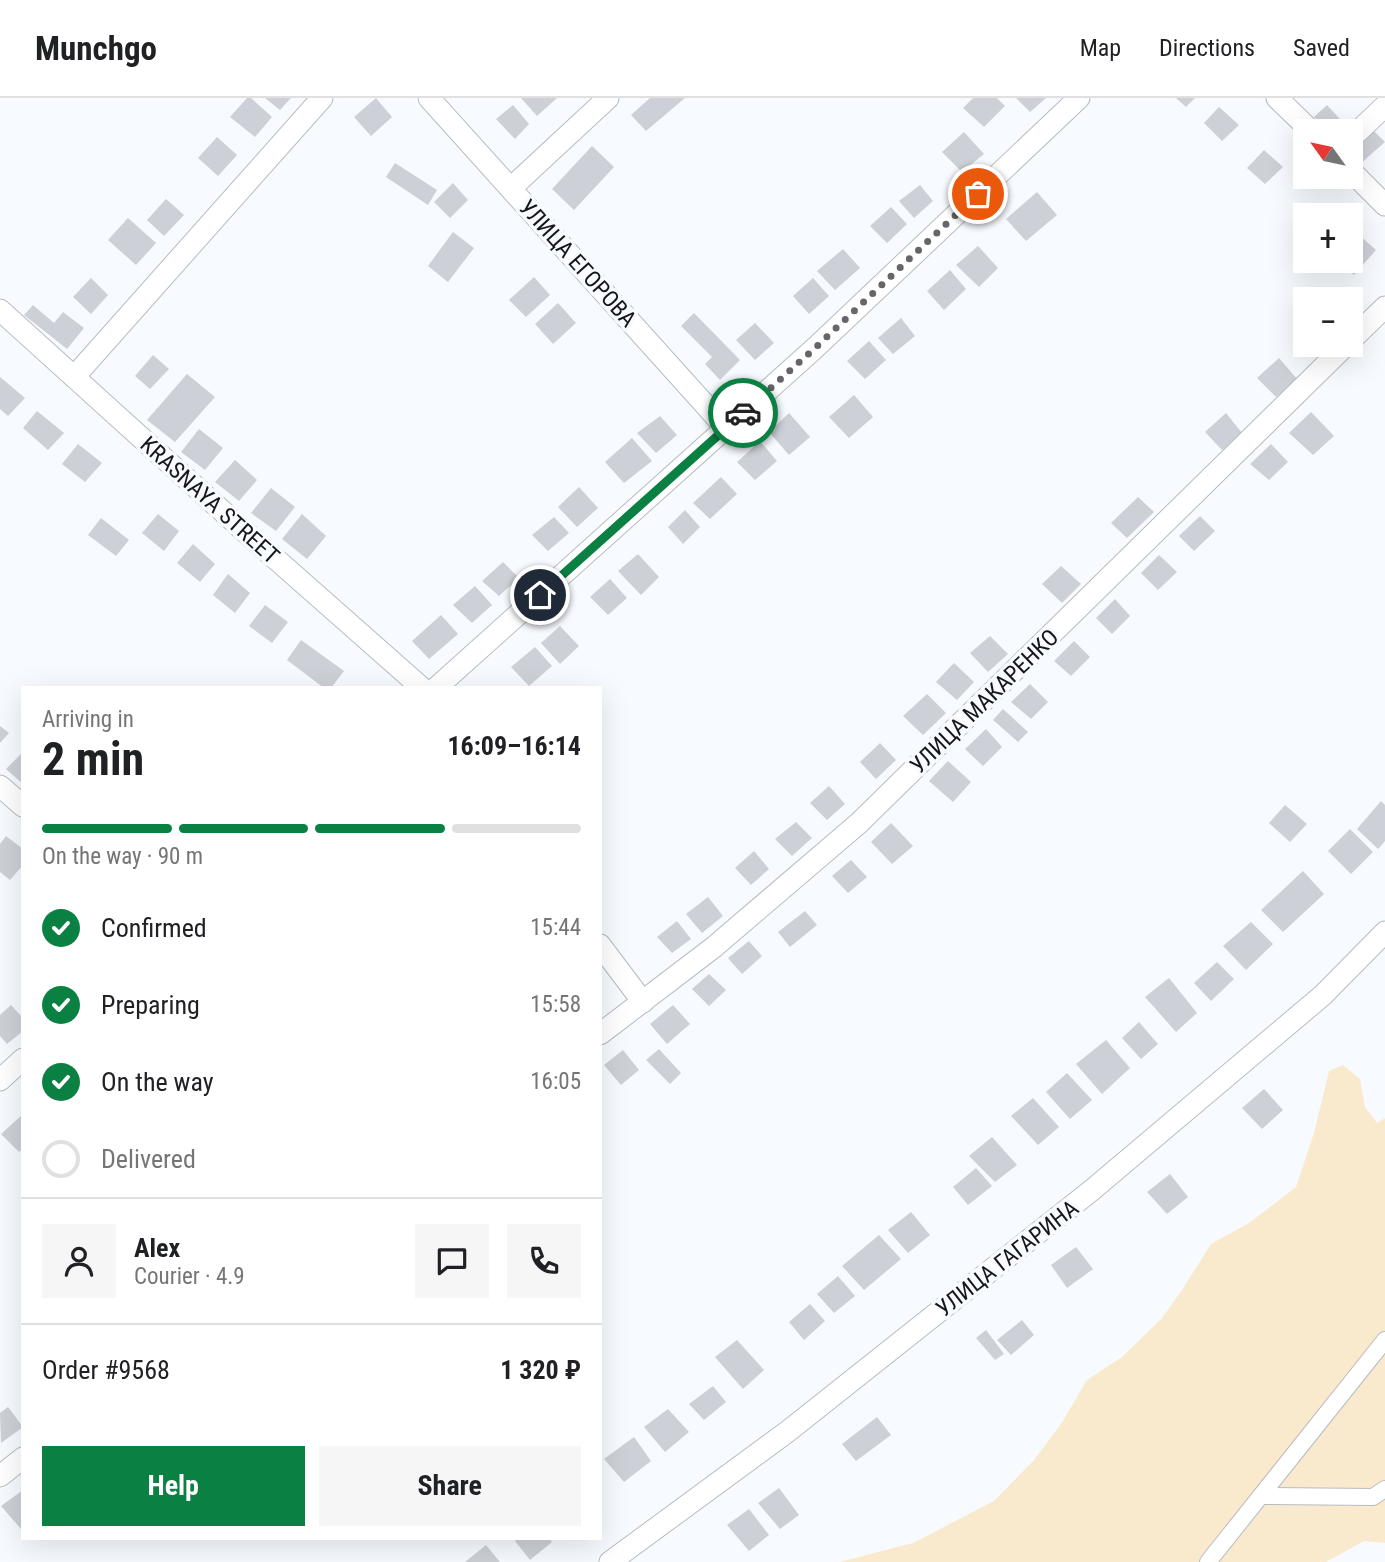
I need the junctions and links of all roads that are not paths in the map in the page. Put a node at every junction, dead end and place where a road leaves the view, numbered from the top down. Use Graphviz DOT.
graph roads {
  1 [pos="322,98"];
  2 [pos="429,98"];
  3 [pos="608,98"];
  4 [pos="1079,98"];
  5 [pos="1278,98"];
  6 [pos="1385,106"];
  7 [pos="1299,119"];
  8 [pos="1363,127"];
  9 [pos="1363,183"];
  10 [pos="511,188"];
  11 [pos="1385,205"];
  12 [pos="1385,307"];
  13 [pos="0,310"];
  14 [pos="1363,328"];
  15 [pos="1334,357"];
  16 [pos="74,377"];
  17 [pos="726,428"];
  18 [pos="420,686"];
  19 [pos="438,686"];
  20 [pos="0,786"];
  21 [pos="21,804"];
  22 [pos="1385,932"];
  23 [pos="602,948"];
  24 [pos="643,1002"];
  25 [pos="602,1033"];
  26 [pos="21,1061"];
  27 [pos="0,1080"];
  28 [pos="1385,1340"];
  29 [pos="21,1460"];
  30 [pos="0,1476"];
  31 [pos="1385,1489"];
  32 [pos="1261,1496"];
  33 [pos="610,1562"];
  34 [pos="1208,1562"];
  1 -- 16 [label="street"];
  2 -- 10 [label="street, УЛИЦА ЕГОРОВА"];
  3 -- 10 [label="street"];
  4 -- 17 [label="street"];
  5 -- 7 [label="street"];
  6 -- 8 [label="street"];
  9 -- 11 [label="street"];
  10 -- 17 [label="street, УЛИЦА ЕГОРОВА"];
  12 -- 14 [label="street"];
  13 -- 16 [label="street, KRASNAYA STREET"];
  15 -- 24 [label="street, УЛИЦА МАКАРЕНКО"];
  16 -- 18 [label="street, KRASNAYA STREET"];
  17 -- 19 [label="street"];
  20 -- 21 [label="street"];
  22 -- 33 [label="street, УЛИЦА ГАГАРИНА"];
  23 -- 24 [label="street"];
  24 -- 25 [label="street, УЛИЦА МАКАРЕНКО"];
  26 -- 27 [label="street"];
  28 -- 32 [label="street"];
  29 -- 30 [label="street"];
  31 -- 32 [label="street"];
  32 -- 34 [label="street"];
}
